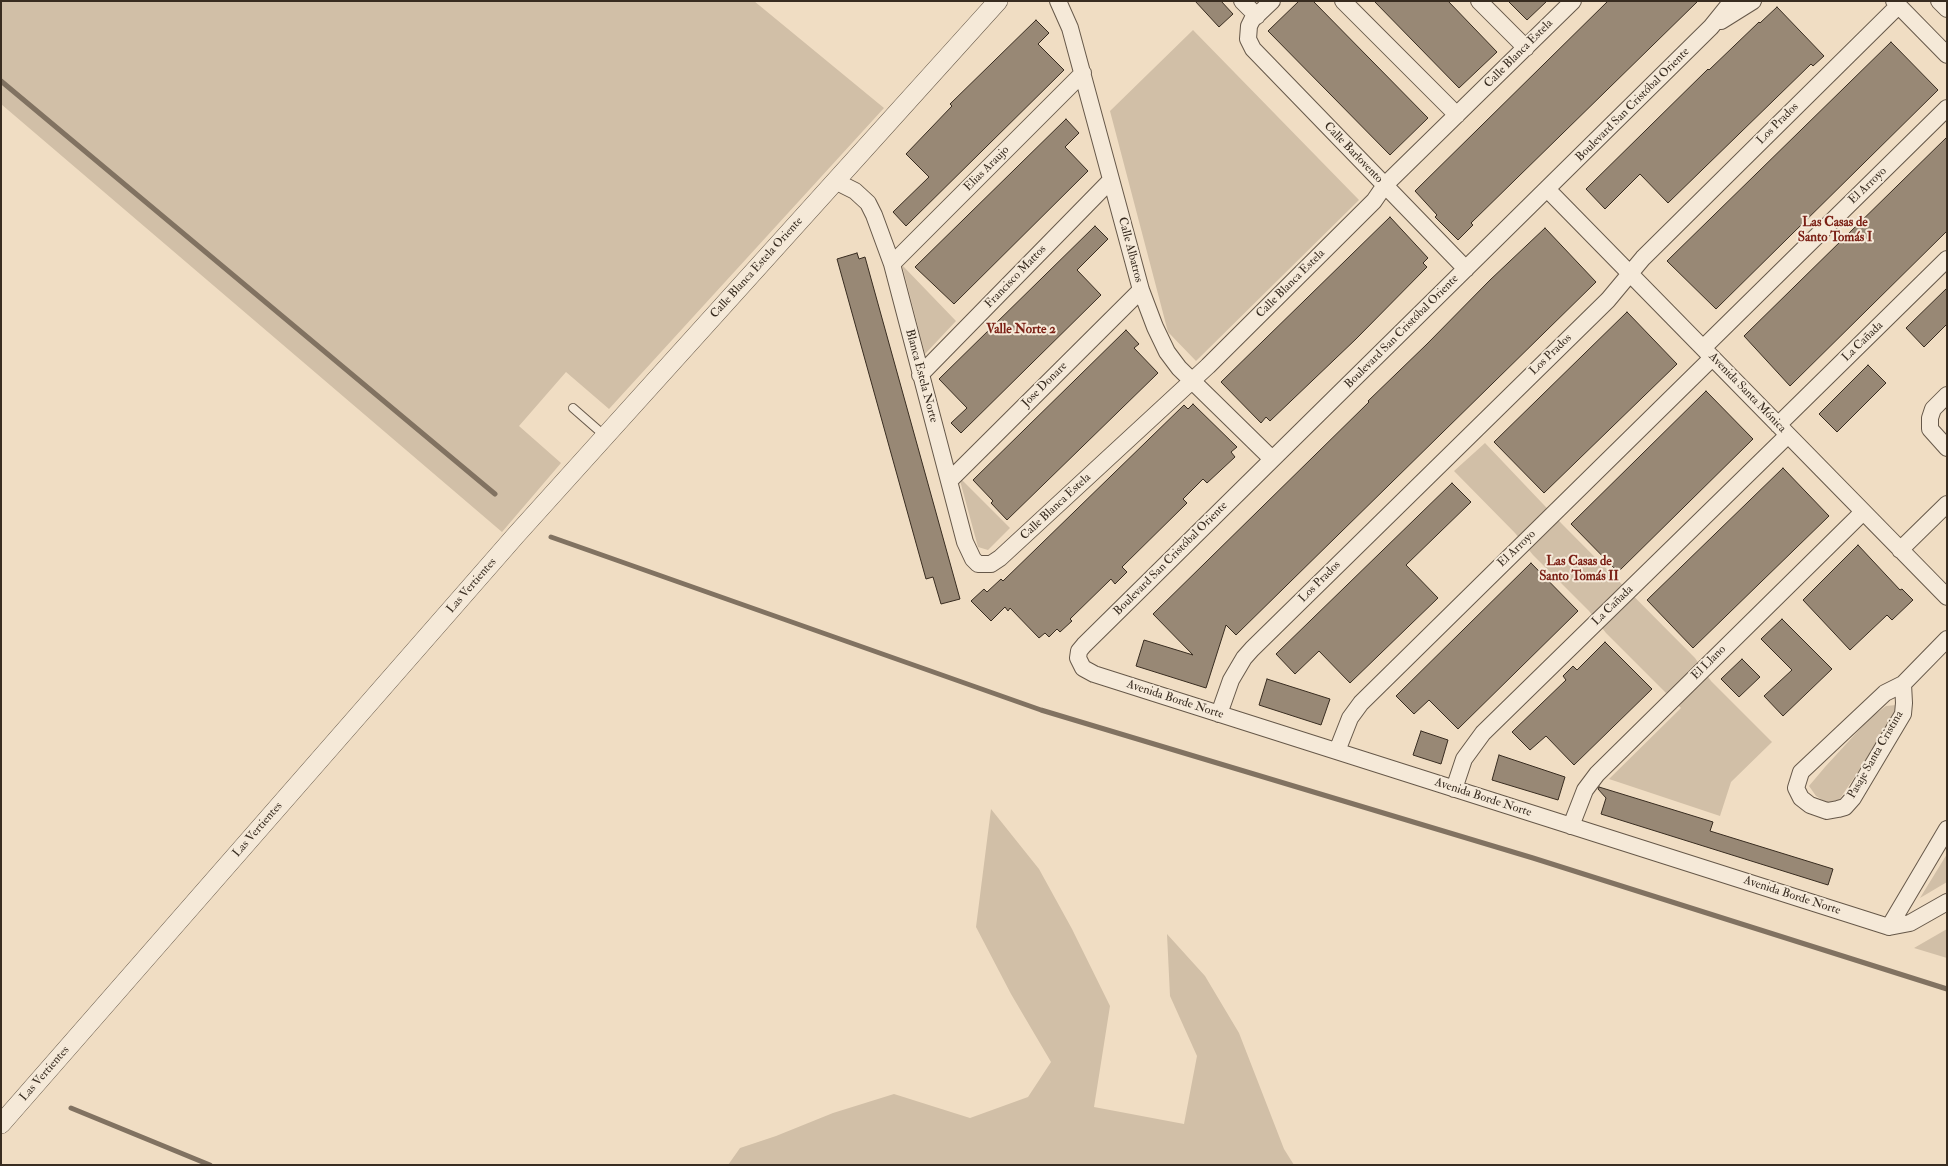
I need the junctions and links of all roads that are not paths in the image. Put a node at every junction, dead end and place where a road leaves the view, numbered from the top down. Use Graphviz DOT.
graph roads {
  1 [pos="998,1"];
  2 [pos="1058,1"];
  3 [pos="1242,1"];
  4 [pos="1272,1"];
  5 [pos="1344,1"];
  6 [pos="1480,1"];
  7 [pos="1573,1"];
  8 [pos="1732,1"];
  9 [pos="1752,1"];
  10 [pos="1939,1"];
  11 [pos="1896,4"];
  12 [pos="1947,9"];
  13 [pos="1257,16"];
  14 [pos="1712,27"];
  15 [pos="1526,48"];
  16 [pos="1947,55"];
  17 [pos="1083,73"];
  18 [pos="1947,108"];
  19 [pos="1457,115"];
  20 [pos="1111,180"];
  21 [pos="835,181"];
  22 [pos="1385,186"];
  23 [pos="1547,189"];
  24 [pos="1947,260"];
  25 [pos="892,264"];
  26 [pos="1466,269"];
  27 [pos="1630,274"];
  28 [pos="1141,290"];
  29 [pos="1707,353"];
  30 [pos="920,375"];
  31 [pos="1191,380"];
  32 [pos="1947,395"];
  33 [pos="573,408"];
  34 [pos="1783,430"];
  35 [pos="605,436"];
  36 [pos="1947,448"];
  37 [pos="1272,459"];
  38 [pos="950,480"];
  39 [pos="1947,504"];
  40 [pos="1863,512"];
  41 [pos="516,535"];
  42 [pos="1900,550"];
  43 [pos="1000,558"];
  44 [pos="1947,597"];
  45 [pos="1947,639"];
  46 [pos="1081,664"];
  47 [pos="1902,684"];
  48 [pos="1219,714"];
  49 [pos="1337,751"];
  50 [pos="1454,789"];
  51 [pos="1571,826"];
  52 [pos="1947,829"];
  53 [pos="1947,902"];
  54 [pos="1889,927"];
  55 [pos="1,1124"];
  1 -- 21 [label="street, Calle Blanca Estela Oriente"];
  2 -- 17 [label="street, Calle Albatros"];
  3 -- 13 [label="street"];
  4 -- 13 [label="street"];
  5 -- 19 [label="street"];
  6 -- 15 [label="street"];
  7 -- 15 [label="street, Calle Blanca Estela"];
  8 -- 14 [label="street, Boulevard San Cristóbal Oriente"];
  9 -- 14 [label="street"];
  10 -- 12 [label="street"];
  11 -- 16 [label="street"];
  11 -- 27 [label="street, Los Prados"];
  13 -- 22 [label="street, Calle Barlovento"];
  14 -- 23 [label="street, Boulevard San Cristóbal Oriente"];
  15 -- 19 [label="street, Calle Blanca Estela"];
  17 -- 20 [label="street, Calle Albatros"];
  17 -- 25 [label="street, Elias Araujo"];
  18 -- 29 [label="street, El Arroyo"];
  19 -- 22 [label="street, Calle Blanca Estela"];
  20 -- 28 [label="street, Calle Albatros"];
  20 -- 30 [label="street, Francisco Mattos"];
  21 -- 25 [label="street, Blanca Estela Norte"];
  21 -- 35 [label="street, Calle Blanca Estela Oriente"];
  22 -- 26 [label="street, Calle Barlovento"];
  22 -- 31 [label="street, Calle Blanca Estela"];
  23 -- 26 [label="street, Boulevard San Cristóbal Oriente"];
  23 -- 27 [label="street, Avenida Santa Mónica"];
  24 -- 34 [label="street, La Cañada"];
  25 -- 30 [label="street, Blanca Estela Norte"];
  26 -- 37 [label="street, Boulevard San Cristóbal Oriente"];
  27 -- 29 [label="street, Avenida Santa Mónica"];
  27 -- 48 [label="street, Los Prados"];
  28 -- 31 [label="street, Calle Albatros"];
  28 -- 38 [label="street, Jose Donare"];
  29 -- 34 [label="street, Avenida Santa Mónica"];
  29 -- 49 [label="street, El Arroyo"];
  30 -- 38 [label="street, Blanca Estela Norte"];
  31 -- 37 [label="street, Calle Albatros"];
  31 -- 43 [label="street, Calle Blanca Estela"];
  32 -- 36 [label="street"];
  33 -- 35 [label="lane"];
  34 -- 40 [label="street, Avenida Santa Mónica"];
  34 -- 50 [label="street, La Cañada"];
  35 -- 41 [label="street, Calle Blanca Estela Oriente"];
  37 -- 46 [label="street, Boulevard San Cristóbal Oriente"];
  38 -- 43 [label="street, Blanca Estela Norte"];
  39 -- 42 [label="street"];
  40 -- 42 [label="street, Avenida Santa Mónica"];
  40 -- 51 [label="street, El Llano"];
  41 -- 55 [label="street, Las Vertientes"];
  42 -- 44 [label="street, Avenida Santa Mónica"];
  45 -- 47 [label="street, Pasaje Santa Cristina"];
  46 -- 48 [label="street, Avenida Borde Norte"];
  47 -- 47 [label="street, Pasaje Santa Cristina"];
  48 -- 49 [label="street, Avenida Borde Norte"];
  49 -- 50 [label="street, Avenida Borde Norte"];
  50 -- 51 [label="street, Avenida Borde Norte"];
  51 -- 54 [label="street, Avenida Borde Norte"];
  52 -- 54 [label="street"];
  53 -- 54 [label="street"];
}
